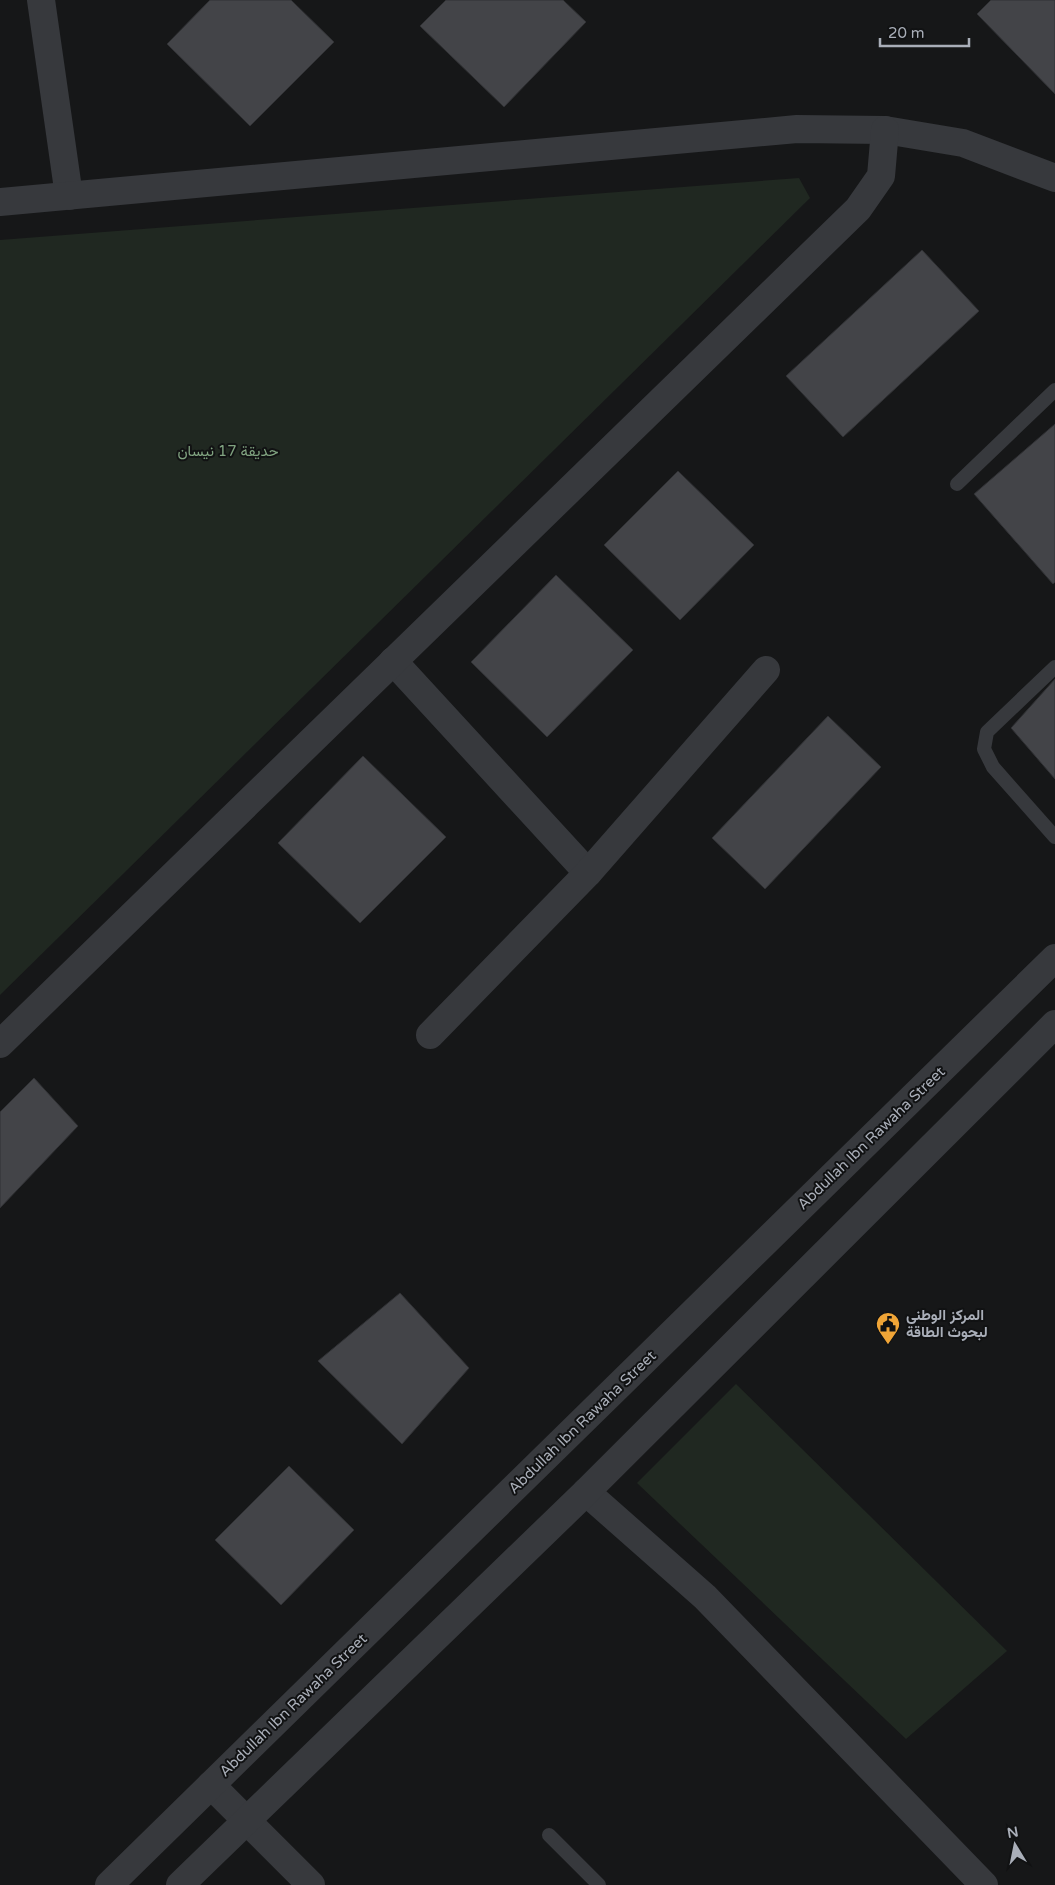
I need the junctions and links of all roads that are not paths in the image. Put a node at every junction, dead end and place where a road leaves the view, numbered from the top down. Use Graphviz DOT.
graph roads {
  1 [pos="41,0"];
  2 [pos="885,130"];
  3 [pos="1055,178"];
  4 [pos="69,196"];
  5 [pos="0,202"];
  6 [pos="1055,390"];
  7 [pos="957,484"];
  8 [pos="393,661"];
  9 [pos="1055,667"];
  10 [pos="766,670"];
  11 [pos="1055,837"];
  12 [pos="588,874"];
  13 [pos="1055,958"];
  14 [pos="1055,1024"];
  15 [pos="430,1035"];
  16 [pos="0,1044"];
  17 [pos="586,1492"];
  18 [pos="211,1785"];
  19 [pos="248,1821"];
  20 [pos="549,1835"];
  21 [pos="109,1885"];
  22 [pos="180,1885"];
  23 [pos="311,1885"];
  24 [pos="599,1885"];
  25 [pos="984,1885"];
  1 -- 4 [label="street"];
  2 -- 3 [label="street"];
  2 -- 4 [label="street"];
  2 -- 8 [label="street"];
  4 -- 5 [label="street"];
  6 -- 7 [label="lane"];
  8 -- 12 [label="street"];
  8 -- 16 [label="street"];
  9 -- 11 [label="lane"];
  10 -- 12 [label="street"];
  12 -- 15 [label="street"];
  13 -- 18 [label="street, Abdullah Ibn Rawaha Street"];
  14 -- 17 [label="street"];
  17 -- 19 [label="street"];
  17 -- 25 [label="street"];
  18 -- 19 [label="street"];
  18 -- 21 [label="street, Abdullah Ibn Rawaha Street"];
  19 -- 22 [label="street"];
  19 -- 23 [label="street"];
  20 -- 24 [label="lane"];
}
